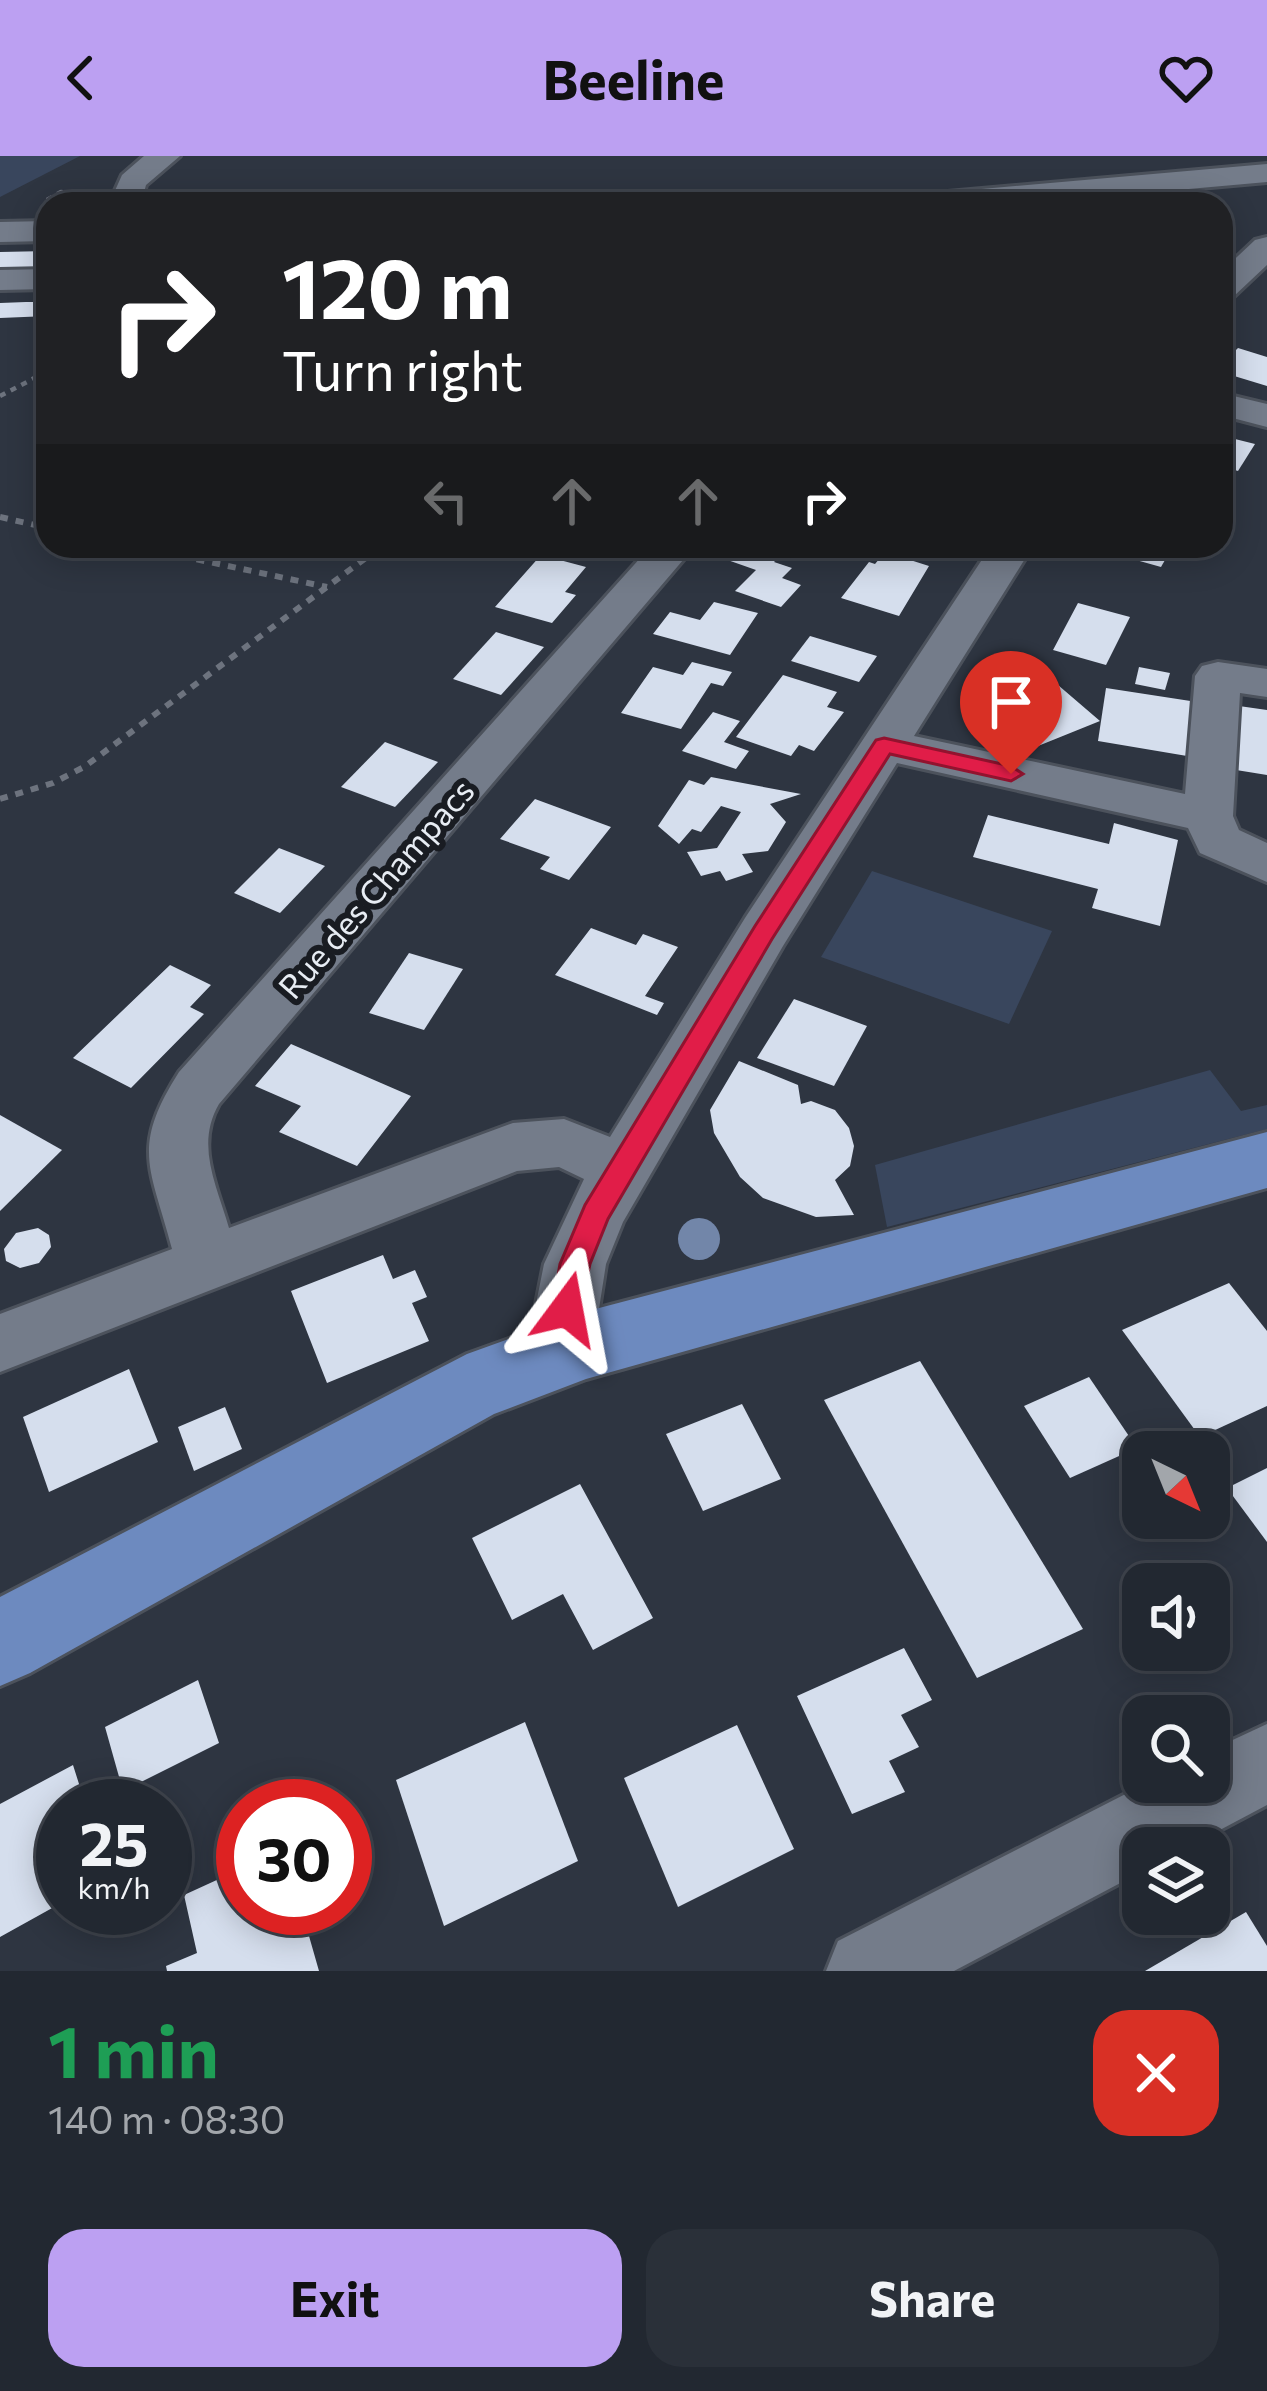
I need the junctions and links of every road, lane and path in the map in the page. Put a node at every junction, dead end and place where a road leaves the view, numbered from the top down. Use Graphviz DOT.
graph roads {
  1 [pos="165,156"];
  2 [pos="1267,173"];
  3 [pos="1173,181"];
  4 [pos="126,192"];
  5 [pos="1049,192"];
  6 [pos="1204,192"];
  7 [pos="1233,203"];
  8 [pos="1248,208"];
  9 [pos="36,231"];
  10 [pos="0,232"];
  11 [pos="1267,247"];
  12 [pos="36,278"];
  13 [pos="1233,279"];
  14 [pos="0,280"];
  15 [pos="36,377"];
  16 [pos="0,396"];
  17 [pos="1233,407"];
  18 [pos="1267,416"];
  19 [pos="0,517"];
  20 [pos="36,525"];
  21 [pos="190,558"];
  22 [pos="367,558"];
  23 [pos="663,558"];
  24 [pos="1004,558"];
  25 [pos="329,588"];
  26 [pos="1267,683"];
  27 [pos="884,746"];
  28 [pos="0,799"];
  29 [pos="1208,816"];
  30 [pos="1267,864"];
  31 [pos="1267,1160"];
  32 [pos="622,1169"];
  33 [pos="208,1267"];
  34 [pos="0,1342"];
  35 [pos="584,1346"];
  36 [pos="0,1643"];
  37 [pos="1267,1762"];
  38 [pos="868,1971"];
  1 -- 4 [label="street"];
  2 -- 3 [label="street"];
  3 -- 5 [label="street"];
  3 -- 6 [label="street"];
  7 -- 8 [label="street"];
  9 -- 10 [label="street"];
  11 -- 13 [label="street"];
  12 -- 14 [label="street"];
  15 -- 16 [label="path"];
  17 -- 18 [label="street"];
  19 -- 20 [label="path"];
  21 -- 25 [label="path"];
  22 -- 25 [label="path"];
  23 -- 33 [label="street, Rue des Champacs"];
  24 -- 27 [label="street"];
  25 -- 28 [label="path"];
  26 -- 29 [label="street"];
  27 -- 29 [label="street"];
  27 -- 32 [label="street"];
  29 -- 30 [label="street"];
  31 -- 35 [label="main road"];
  32 -- 33 [label="street"];
  32 -- 35 [label="street"];
  33 -- 34 [label="street"];
  35 -- 36 [label="main road"];
  37 -- 38 [label="street"];
}
